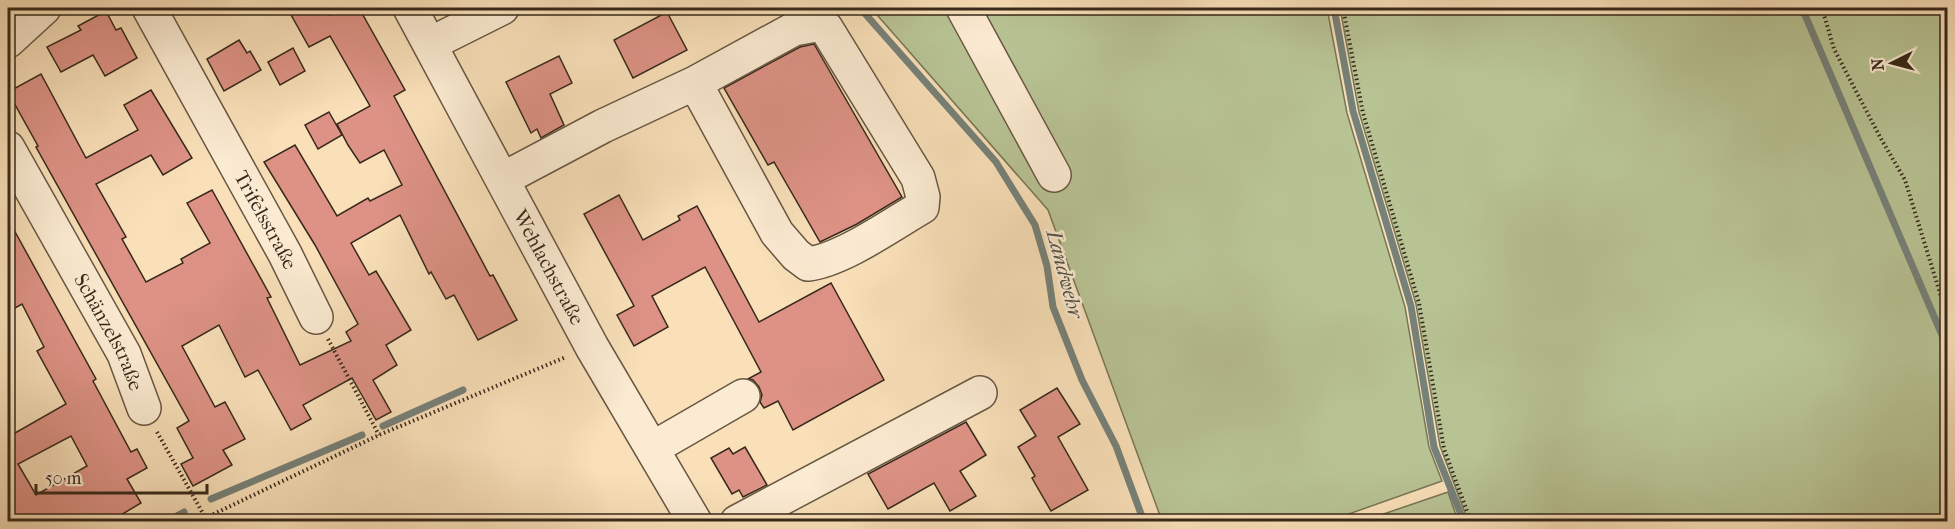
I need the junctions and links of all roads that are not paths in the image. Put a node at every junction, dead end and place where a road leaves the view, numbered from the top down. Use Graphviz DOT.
graph roads {
  1 [pos="44,8"];
  2 [pos="149,8"];
  3 [pos="410,8"];
  4 [pos="502,8"];
  5 [pos="963,8"];
  6 [pos="8,41"];
  7 [pos="430,44"];
  8 [pos="695,83"];
  9 [pos="8,148"];
  10 [pos="1054,175"];
  11 [pos="503,179"];
  12 [pos="316,317"];
  13 [pos="980,393"];
  14 [pos="743,396"];
  15 [pos="144,408"];
  16 [pos="653,448"];
  17 [pos="695,522"];
  18 [pos="737,522"];
  1 -- 6 [label="street"];
  2 -- 12 [label="street, Trifelsstraße"];
  3 -- 7 [label="street, Wehlachstraße"];
  4 -- 7 [label="street"];
  5 -- 10 [label="street"];
  7 -- 11 [label="street, Wehlachstraße"];
  8 -- 8 [label="street"];
  8 -- 11 [label="street"];
  9 -- 15 [label="street, Schänzelstraße"];
  11 -- 16 [label="street, Wehlachstraße"];
  13 -- 18 [label="street"];
  14 -- 16 [label="street"];
  16 -- 17 [label="street, Wehlachstraße"];
}
